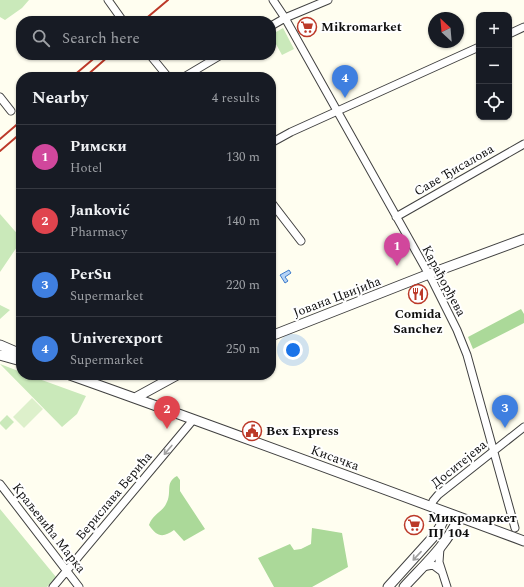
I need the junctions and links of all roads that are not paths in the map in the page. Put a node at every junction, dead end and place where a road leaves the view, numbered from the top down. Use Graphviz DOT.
graph roads {
  1 [pos="108,0"];
  2 [pos="273,0"];
  3 [pos="328,0"];
  4 [pos="119,16"];
  5 [pos="285,18"];
  6 [pos="276,23"];
  7 [pos="524,27"];
  8 [pos="512,33"];
  9 [pos="477,48"];
  10 [pos="154,60"];
  11 [pos="213,60"];
  12 [pos="164,72"];
  13 [pos="192,72"];
  14 [pos="0,97"];
  15 [pos="11,111"];
  16 [pos="337,112"];
  17 [pos="276,140"];
  18 [pos="524,144"];
  19 [pos="276,208"];
  20 [pos="396,217"];
  21 [pos="524,239"];
  22 [pos="301,241"];
  23 [pos="429,274"];
  24 [pos="276,334"];
  25 [pos="0,345"];
  26 [pos="16,352"];
  27 [pos="0,355"];
  28 [pos="16,360"];
  29 [pos="84,380"];
  30 [pos="168,380"];
  31 [pos="135,398"];
  32 [pos="193,420"];
  33 [pos="524,427"];
  34 [pos="494,450"];
  35 [pos="0,484"];
  36 [pos="431,507"];
  37 [pos="447,513"];
  38 [pos="458,517"];
  39 [pos="515,528"];
  40 [pos="524,541"];
  41 [pos="440,548"];
  42 [pos="422,567"];
  43 [pos="67,571"];
  44 [pos="441,571"];
  45 [pos="53,587"];
  46 [pos="79,587"];
  47 [pos="388,587"];
  48 [pos="404,587"];
  49 [pos="448,587"];
  1 -- 4 [label="street"];
  2 -- 5 [label="street, Карађорђева"];
  3 -- 5 [label="street"];
  5 -- 6 [label="street"];
  5 -- 16 [label="street, Карађорђева"];
  7 -- 8 [label="street"];
  9 -- 16 [label="street"];
  10 -- 12 [label="street"];
  11 -- 13 [label="street"];
  14 -- 15 [label="street"];
  16 -- 17 [label="street"];
  16 -- 20 [label="street, Карађорђева"];
  18 -- 20 [label="street, Саве Ђисалова"];
  19 -- 22 [label="street"];
  20 -- 23 [label="street, Карађорђева"];
  21 -- 23 [label="street, Јована Цвијића"];
  23 -- 24 [label="street, Јована Цвијића"];
  23 -- 34 [label="street, Карађорђева"];
  25 -- 26 [label="street"];
  27 -- 28 [label="street"];
  29 -- 31 [label="street, Кисачка"];
  30 -- 31 [label="street"];
  31 -- 32 [label="street, Кисачка"];
  32 -- 36 [label="street, Кисачка"];
  32 -- 43 [label="street, Берислава Берића, one-way"];
  33 -- 34 [label="street, Доситејева"];
  34 -- 36 [label="street, Доситејева"];
  34 -- 39 [label="street, Карађорђева"];
  35 -- 43 [label="street, Краљевића Марка"];
  36 -- 37 [label="street, Кисачка"];
  37 -- 38 [label="street, Кисачка"];
  37 -- 47 [label="street, one-way"];
  38 -- 40 [label="street, Кисачка"];
  38 -- 41 [label="street"];
  41 -- 42 [label="street"];
  41 -- 44 [label="street"];
  42 -- 44 [label="street"];
  42 -- 48 [label="street"];
  43 -- 45 [label="street, Берислава Берића"];
  43 -- 46 [label="street, Краљевића Марка"];
  44 -- 49 [label="street"];
}
